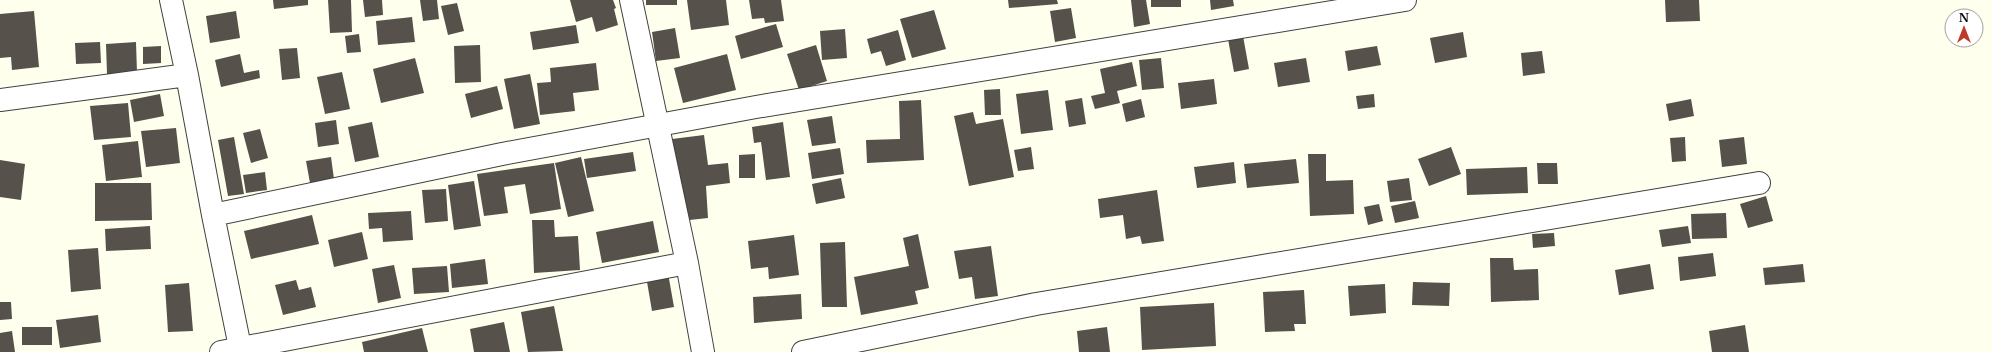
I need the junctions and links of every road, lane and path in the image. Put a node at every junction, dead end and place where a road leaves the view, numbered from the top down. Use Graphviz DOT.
graph roads {
  1 [pos="171,0"];
  2 [pos="631,0"];
  3 [pos="1405,0"];
  4 [pos="188,75"];
  5 [pos="0,100"];
  6 [pos="656,127"];
  7 [pos="1759,183"];
  8 [pos="213,215"];
  9 [pos="687,263"];
  10 [pos="234,351"];
  11 [pos="703,352"];
  12 [pos="804,352"];
  1 -- 4 [label="street"];
  2 -- 6 [label="street"];
  3 -- 6 [label="street"];
  4 -- 5 [label="street"];
  4 -- 8 [label="street"];
  6 -- 8 [label="street"];
  6 -- 9 [label="street"];
  7 -- 12 [label="street"];
  8 -- 10 [label="street"];
  9 -- 10 [label="street"];
  9 -- 11 [label="street"];
}
